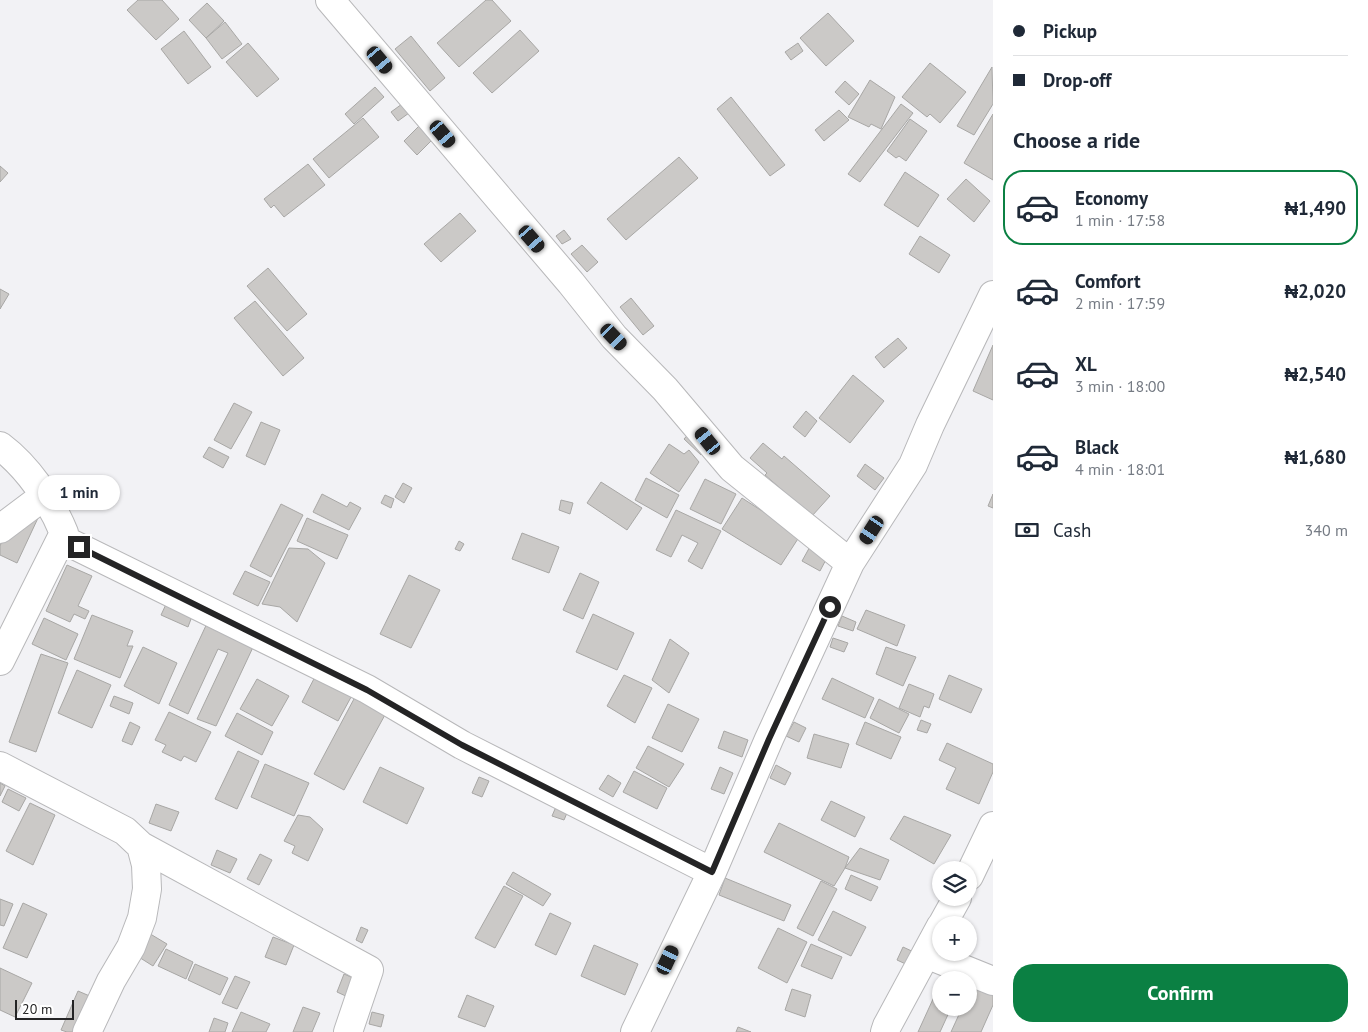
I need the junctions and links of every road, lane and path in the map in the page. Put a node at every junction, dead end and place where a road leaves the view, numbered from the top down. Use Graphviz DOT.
graph roads {
  1 [pos="330,0"];
  2 [pos="993,296"];
  3 [pos="0,446"];
  4 [pos="44,496"];
  5 [pos="0,530"];
  6 [pos="62,539"];
  7 [pos="850,563"];
  8 [pos="0,661"];
  9 [pos="0,766"];
  10 [pos="993,826"];
  11 [pos="141,846"];
  12 [pos="976,861"];
  13 [pos="712,872"];
  14 [pos="932,942"];
  15 [pos="926,954"];
  16 [pos="993,981"];
  17 [pos="86,1032"];
  18 [pos="348,1032"];
  19 [pos="635,1032"];
  20 [pos="886,1032"];
  1 -- 7 [label="street"];
  2 -- 7 [label="street"];
  3 -- 4 [label="street"];
  4 -- 5 [label="street"];
  4 -- 6 [label="street"];
  6 -- 8 [label="street"];
  6 -- 13 [label="street"];
  7 -- 13 [label="street"];
  9 -- 11 [label="street"];
  10 -- 12 [label="street"];
  11 -- 17 [label="street"];
  11 -- 18 [label="street"];
  13 -- 19 [label="street"];
  14 -- 15 [label="street"];
  15 -- 16 [label="street"];
  15 -- 20 [label="street"];
}
